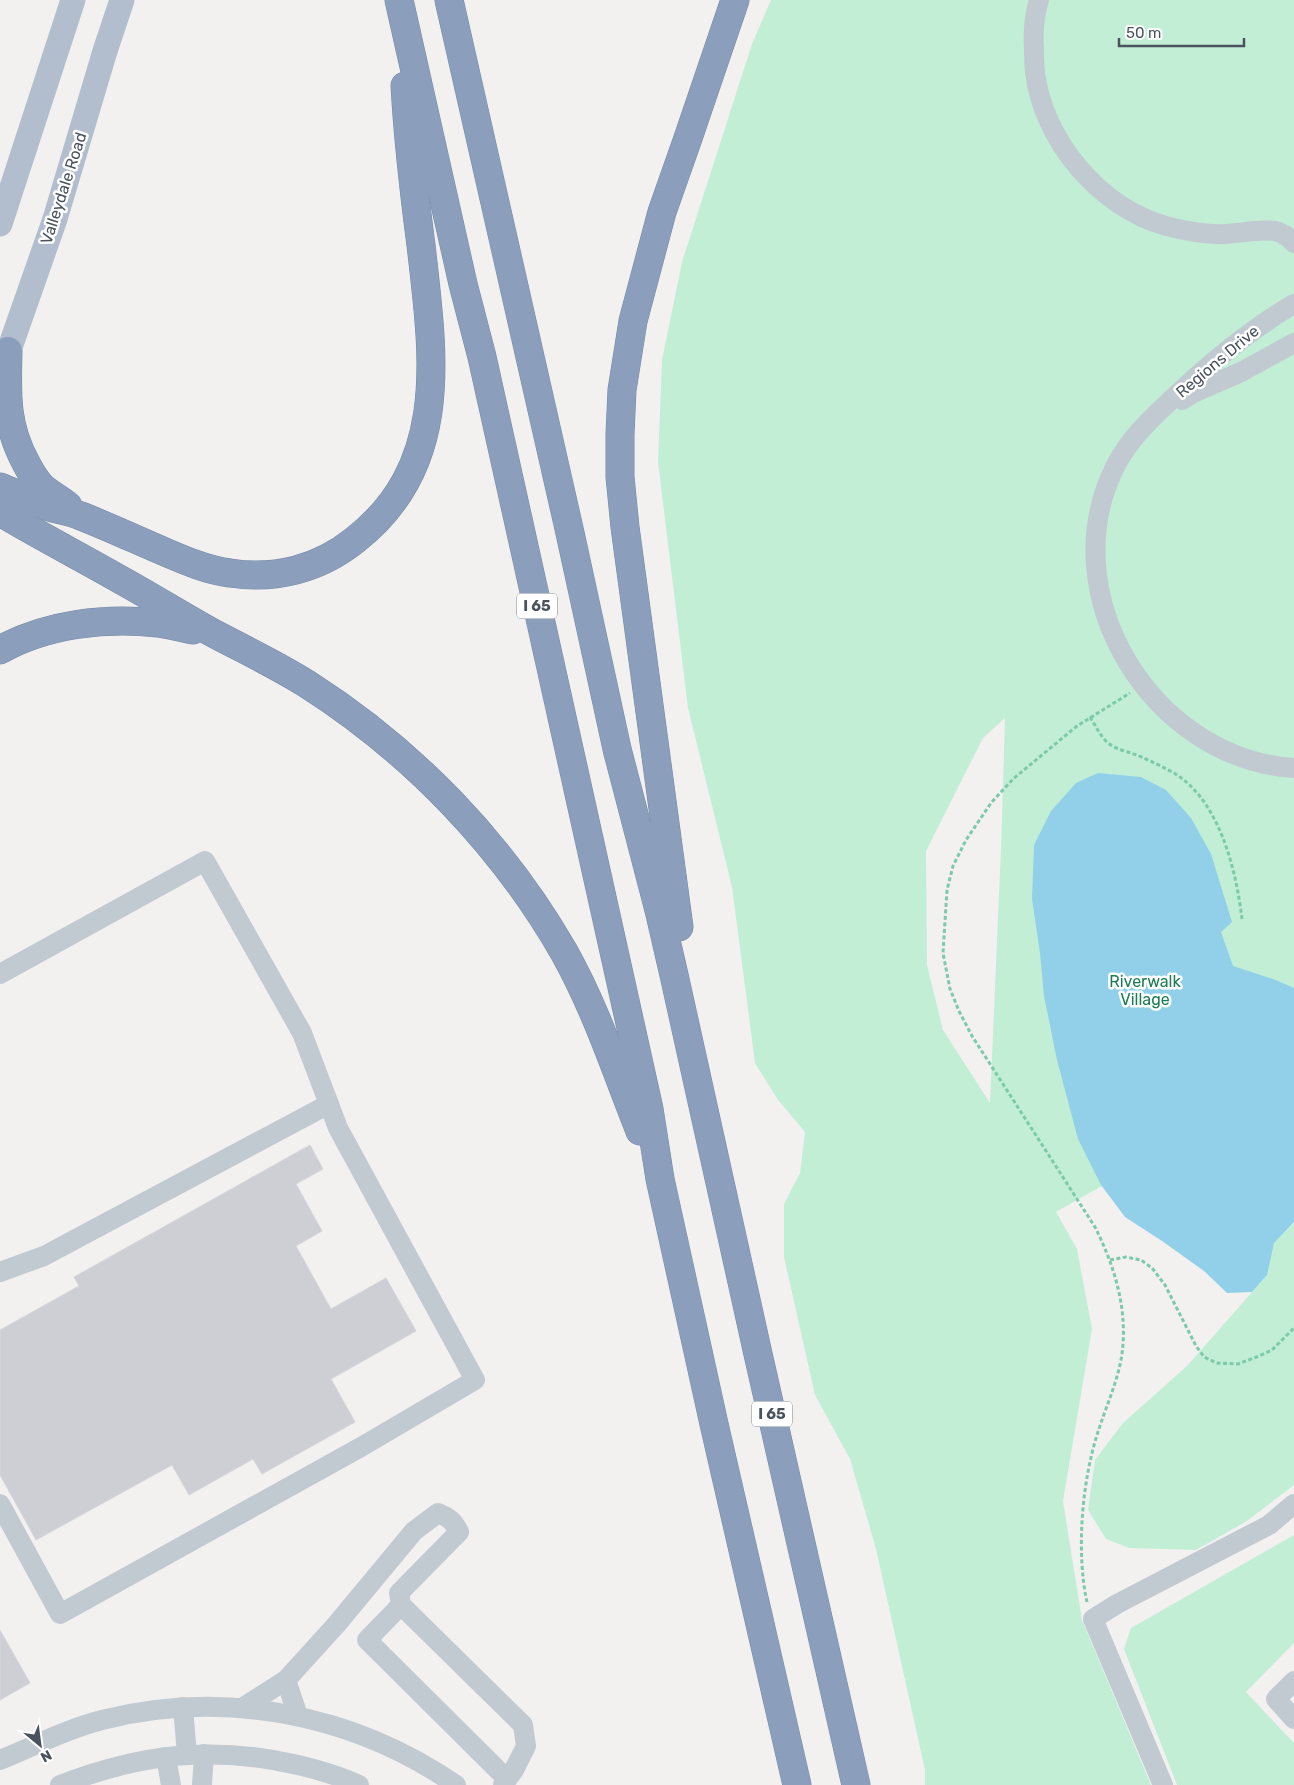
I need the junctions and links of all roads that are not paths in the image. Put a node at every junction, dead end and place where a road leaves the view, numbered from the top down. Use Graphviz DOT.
graph roads {
  1 [pos="73,0"];
  2 [pos="122,0"];
  3 [pos="399,0"];
  4 [pos="449,0"];
  5 [pos="735,0"];
  6 [pos="1039,0"];
  7 [pos="406,34"];
  8 [pos="0,224"];
  9 [pos="1294,244"];
  10 [pos="1294,304"];
  11 [pos="1294,343"];
  12 [pos="4,363"];
  13 [pos="1145,425"];
  14 [pos="0,487"];
  15 [pos="0,512"];
  16 [pos="79,515"];
  17 [pos="213,633"];
  18 [pos="0,650"];
  19 [pos="1294,768"];
  20 [pos="0,974"];
  21 [pos="689,1043"];
  22 [pos="329,1104"];
  23 [pos="660,1179"];
  24 [pos="0,1272"];
  25 [pos="0,1504"];
  26 [pos="1294,1504"];
  27 [pos="401,1606"];
  28 [pos="286,1680"];
  29 [pos="1294,1681"];
  30 [pos="184,1707"];
  31 [pos="242,1708"];
  32 [pos="298,1716"];
  33 [pos="1294,1719"];
  34 [pos="196,1754"];
  35 [pos="166,1757"];
  36 [pos="0,1760"];
  37 [pos="505,1782"];
  38 [pos="60,1785"];
  39 [pos="171,1785"];
  40 [pos="202,1785"];
  41 [pos="359,1785"];
  42 [pos="456,1785"];
  43 [pos="798,1785"];
  44 [pos="856,1785"];
  45 [pos="1163,1785"];
  1 -- 8 [label="main road"];
  2 -- 12 [label="main road, Valleydale Road"];
  3 -- 7 [label="highway, I 65"];
  4 -- 21 [label="highway, I 65"];
  5 -- 21 [label="highway"];
  6 -- 9 [label="street"];
  7 -- 16 [label="highway"];
  7 -- 23 [label="highway, I 65"];
  10 -- 13 [label="street, Regions Drive"];
  11 -- 13 [label="street, Regions Drive"];
  12 -- 16 [label="highway"];
  13 -- 19 [label="street, Regions Drive"];
  14 -- 16 [label="highway"];
  15 -- 17 [label="highway"];
  17 -- 18 [label="highway"];
  17 -- 23 [label="highway"];
  20 -- 22 [label="street"];
  21 -- 44 [label="highway, I 65"];
  22 -- 24 [label="street"];
  22 -- 25 [label="street"];
  23 -- 43 [label="highway, I 65"];
  26 -- 45 [label="street"];
  27 -- 28 [label="street"];
  27 -- 37 [label="street"];
  27 -- 37 [label="street"];
  28 -- 31 [label="street"];
  28 -- 32 [label="street"];
  29 -- 33 [label="street"];
  30 -- 31 [label="street"];
  30 -- 34 [label="street"];
  30 -- 36 [label="street"];
  31 -- 32 [label="street"];
  32 -- 42 [label="street"];
  34 -- 35 [label="street"];
  34 -- 40 [label="street"];
  34 -- 41 [label="street"];
  35 -- 38 [label="street"];
  35 -- 39 [label="street"];
}
